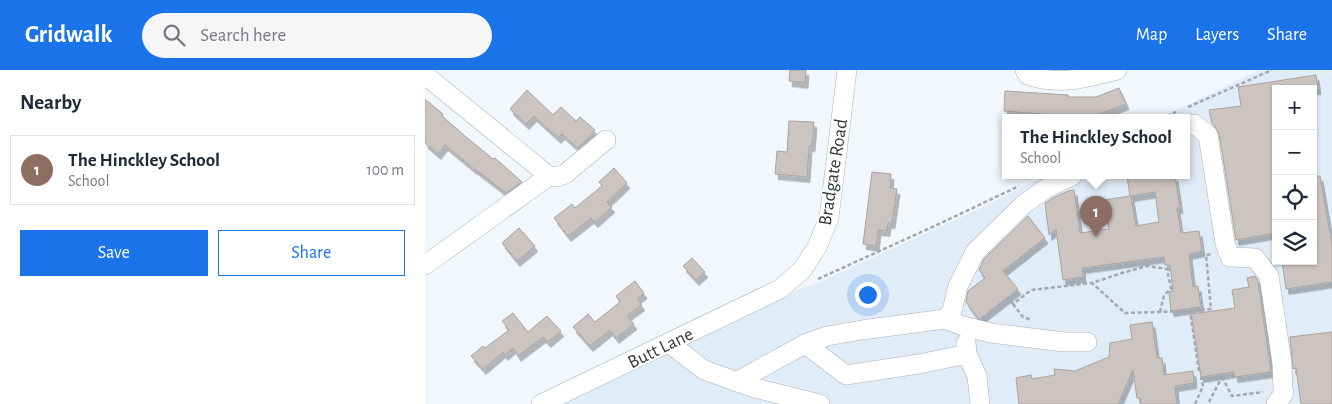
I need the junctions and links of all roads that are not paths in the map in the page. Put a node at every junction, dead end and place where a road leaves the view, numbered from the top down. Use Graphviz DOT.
graph roads {
  1 [pos="847,70"];
  2 [pos="1025,70"];
  3 [pos="1117,70"];
  4 [pos="425,75"];
  5 [pos="1190,120"];
  6 [pos="606,140"];
  7 [pos="549,176"];
  8 [pos="1066,179"];
  9 [pos="425,265"];
  10 [pos="780,289"];
  11 [pos="945,319"];
  12 [pos="963,326"];
  13 [pos="669,342"];
  14 [pos="1087,342"];
  15 [pos="805,344"];
  16 [pos="967,354"];
  17 [pos="736,382"];
  18 [pos="1280,396"];
  19 [pos="811,403"];
  20 [pos="541,404"];
  21 [pos="980,404"];
  1 -- 10 [label="street, Bradgate Road"];
  2 -- 3 [label="street"];
  4 -- 7 [label="street"];
  5 -- 18 [label="street"];
  6 -- 7 [label="street"];
  7 -- 9 [label="street"];
  8 -- 11 [label="street"];
  10 -- 13 [label="street, Butt Lane"];
  11 -- 12 [label="street"];
  11 -- 15 [label="street"];
  12 -- 14 [label="street"];
  12 -- 16 [label="street"];
  13 -- 17 [label="street"];
  13 -- 20 [label="street, Butt Lane"];
  15 -- 16 [label="street"];
  15 -- 17 [label="street"];
  16 -- 21 [label="street"];
  17 -- 19 [label="street"];
}
